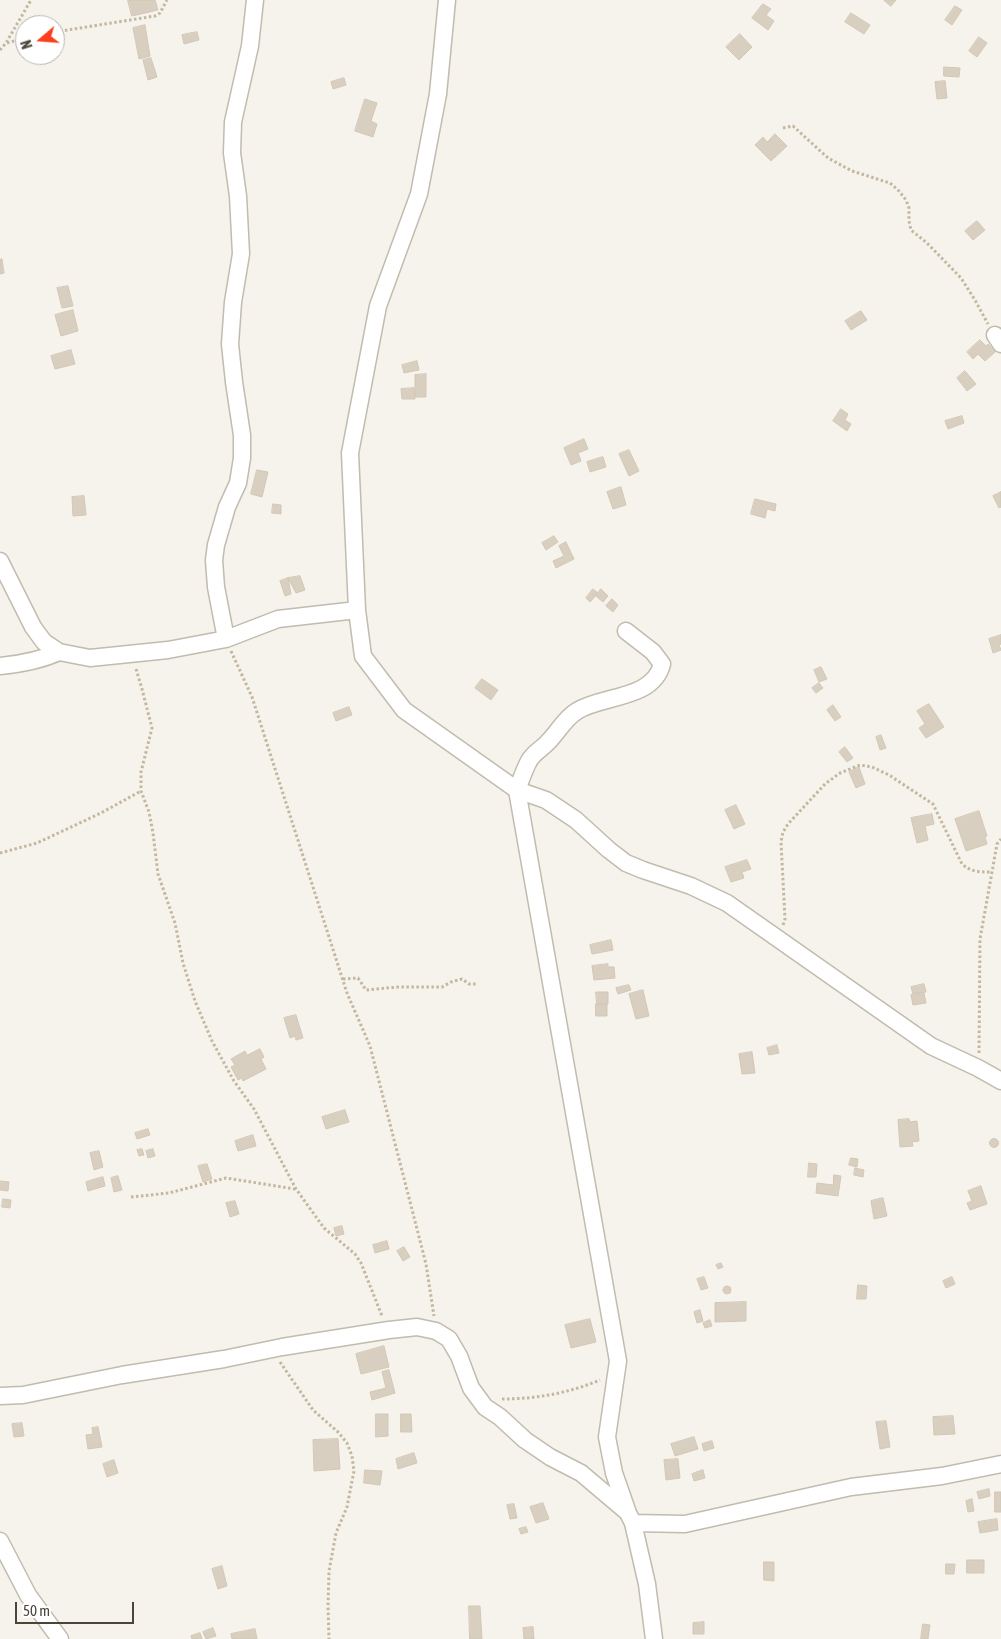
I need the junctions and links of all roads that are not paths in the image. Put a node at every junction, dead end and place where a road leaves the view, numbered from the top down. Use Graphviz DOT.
graph roads {
  1 [pos="255,0"];
  2 [pos="447,0"];
  3 [pos="0,561"];
  4 [pos="357,610"];
  5 [pos="626,631"];
  6 [pos="226,639"];
  7 [pos="59,652"];
  8 [pos="0,666"];
  9 [pos="518,790"];
  10 [pos="1001,1081"];
  11 [pos="0,1396"];
  12 [pos="1001,1464"];
  13 [pos="631,1518"];
  14 [pos="0,1541"];
  15 [pos="60,1639"];
  16 [pos="654,1639"];
  1 -- 6 [label="street"];
  2 -- 4 [label="street"];
  3 -- 7 [label="street"];
  4 -- 6 [label="street"];
  4 -- 9 [label="street"];
  5 -- 9 [label="street"];
  6 -- 7 [label="street"];
  7 -- 8 [label="street"];
  9 -- 10 [label="street"];
  9 -- 13 [label="street"];
  11 -- 13 [label="street"];
  12 -- 13 [label="street"];
  13 -- 16 [label="street"];
  14 -- 15 [label="street"];
}
